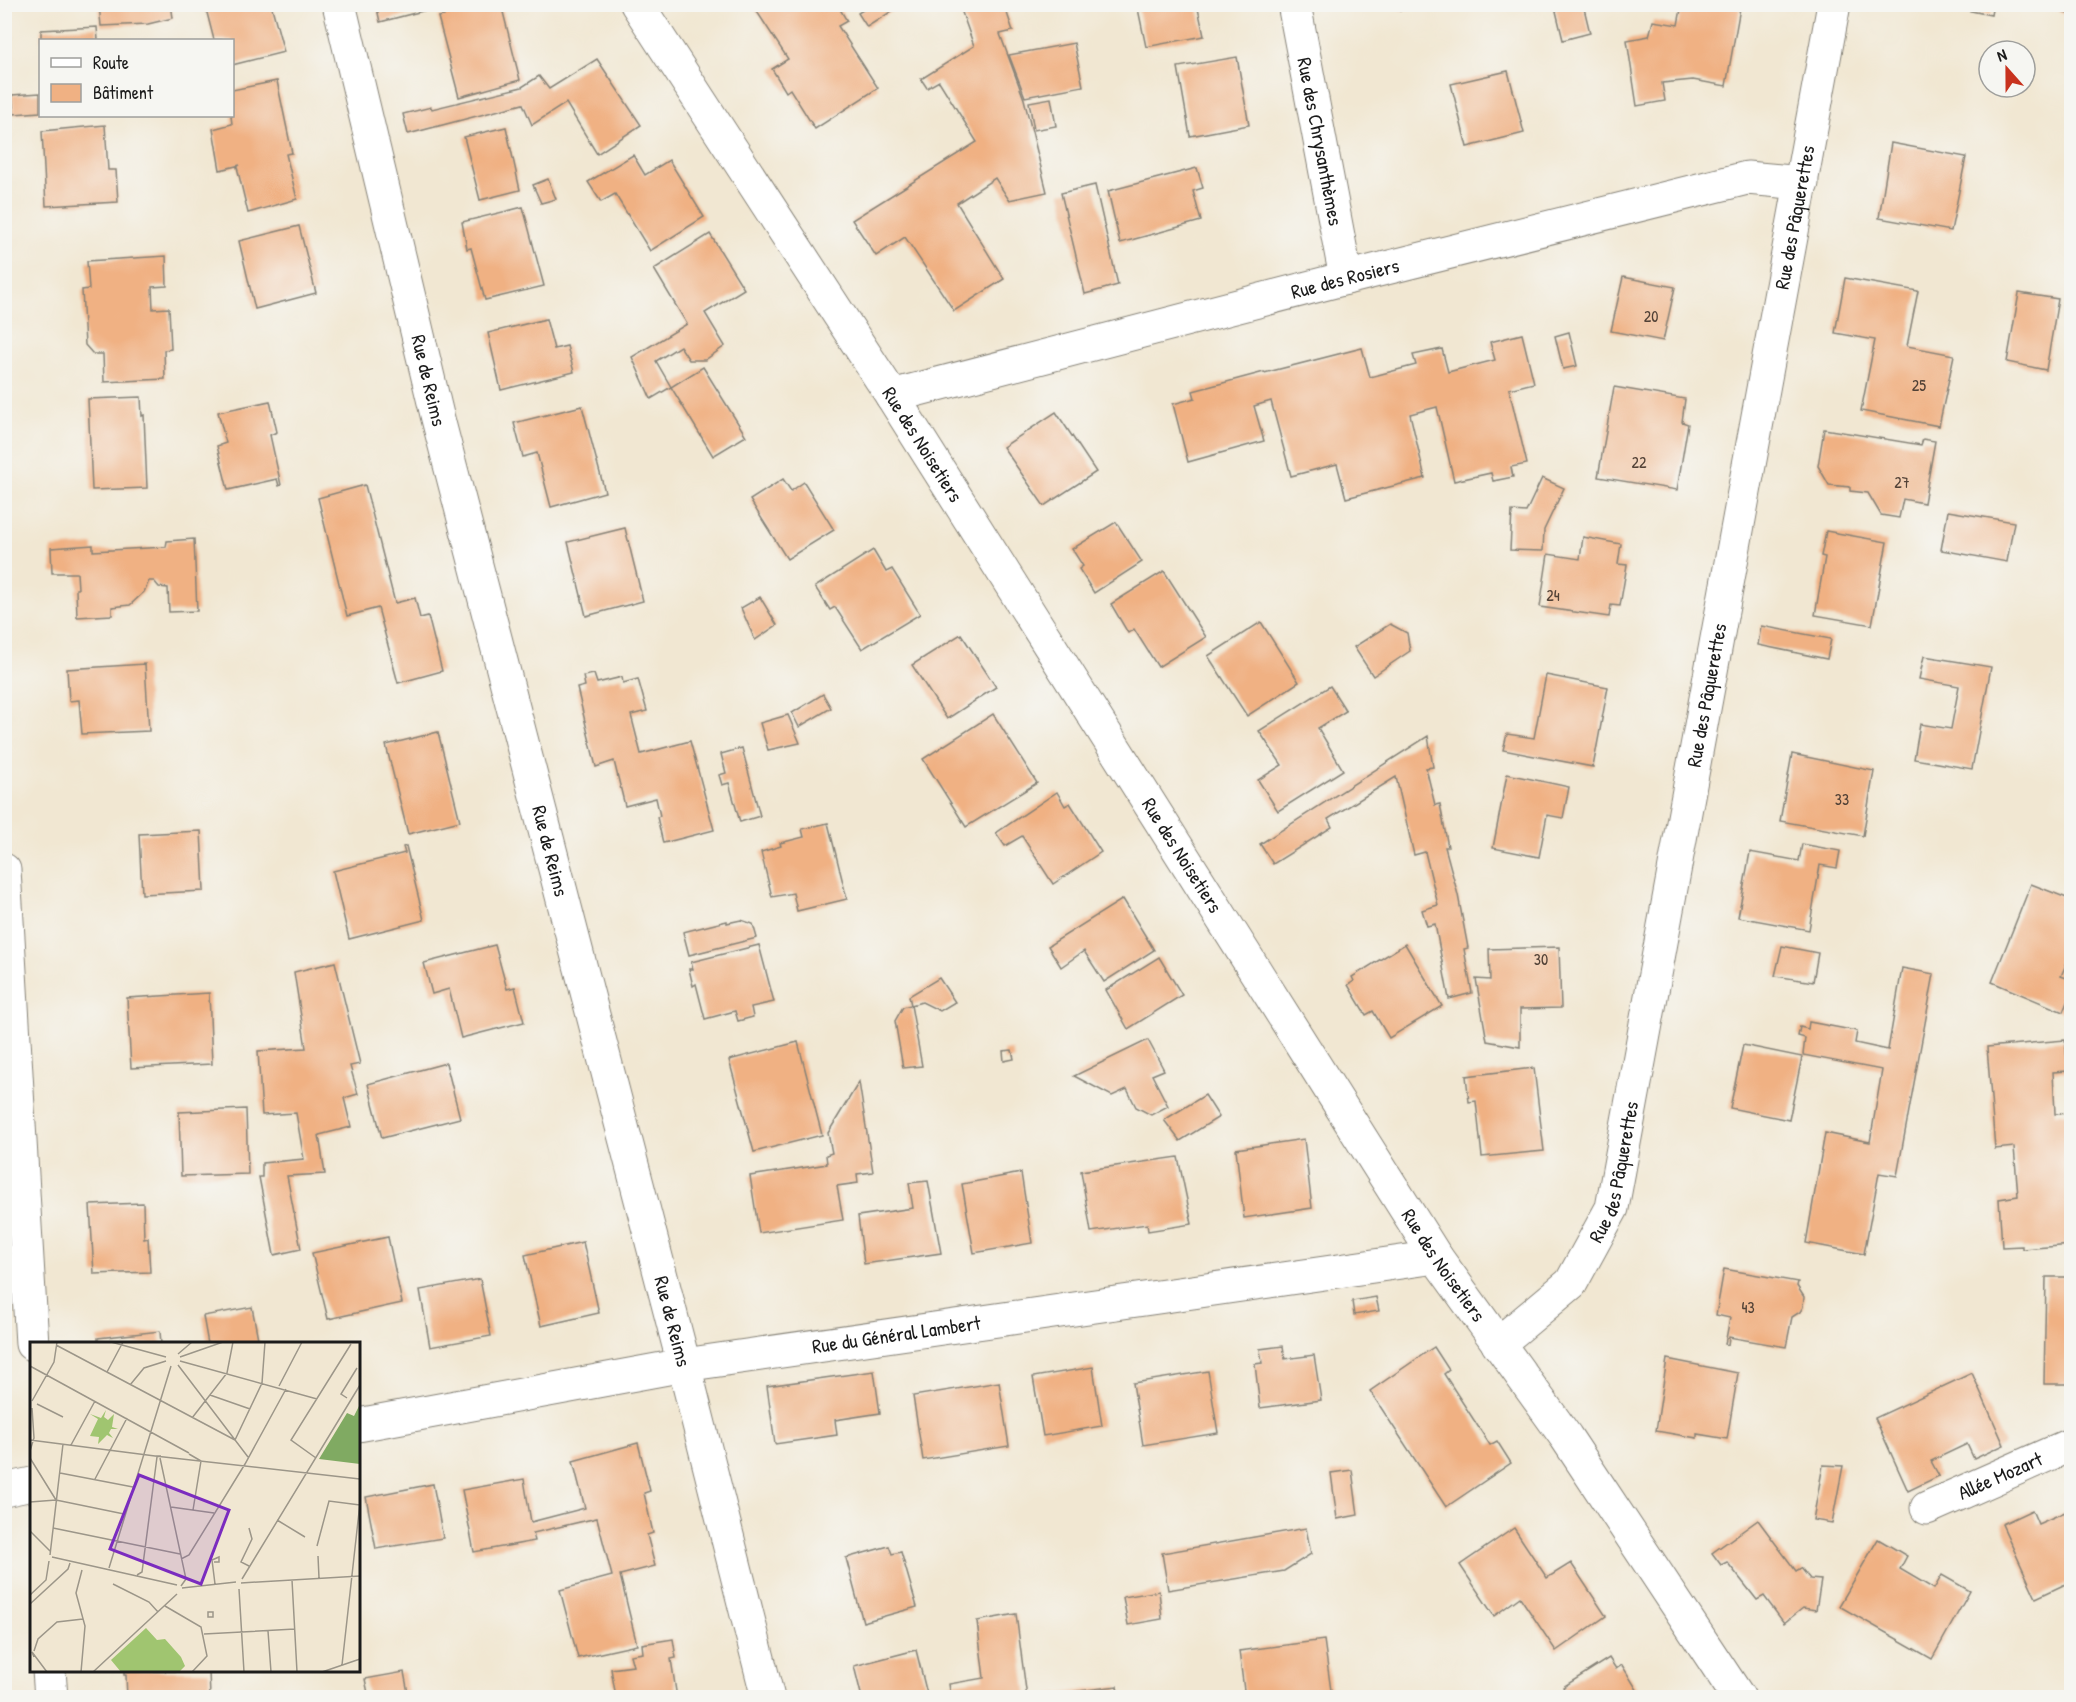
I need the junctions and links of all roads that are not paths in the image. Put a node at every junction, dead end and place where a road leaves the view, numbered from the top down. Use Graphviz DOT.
graph roads {
  1 [pos="339,4"];
  2 [pos="637,4"];
  3 [pos="1294,4"];
  4 [pos="1834,4"];
  5 [pos="1802,183"];
  6 [pos="1346,278"];
  7 [pos="892,396"];
  8 [pos="5,880"];
  9 [pos="1436,1257"];
  10 [pos="32,1342"];
  11 [pos="1498,1344"];
  12 [pos="684,1365"];
  13 [pos="360,1425"];
  14 [pos="2072,1444"];
  15 [pos="30,1484"];
  16 [pos="4,1490"];
  17 [pos="1927,1508"];
  18 [pos="50,1672"];
  19 [pos="51,1698"];
  20 [pos="768,1698"];
  21 [pos="1739,1698"];
  1 -- 12 [label="street, Rue de Reims"];
  2 -- 7 [label="street, Rue des Noisetiers"];
  3 -- 6 [label="street, Rue des Chrysanthèmes"];
  4 -- 5 [label="street, Rue des Pâquerettes"];
  5 -- 6 [label="street, Rue des Rosiers"];
  5 -- 11 [label="street, Rue des Pâquerettes"];
  6 -- 7 [label="street, Rue des Rosiers"];
  7 -- 9 [label="street, Rue des Noisetiers"];
  8 -- 10 [label="street"];
  9 -- 11 [label="street, Rue des Noisetiers"];
  9 -- 12 [label="street, Rue du Général Lambert"];
  11 -- 21 [label="street, Rue des Noisetiers"];
  12 -- 13 [label="street, Rue du Général Lambert"];
  12 -- 20 [label="street, Rue de Reims"];
  14 -- 17 [label="street, Allée Mozart"];
  15 -- 16 [label="street"];
  18 -- 19 [label="street"];
}
